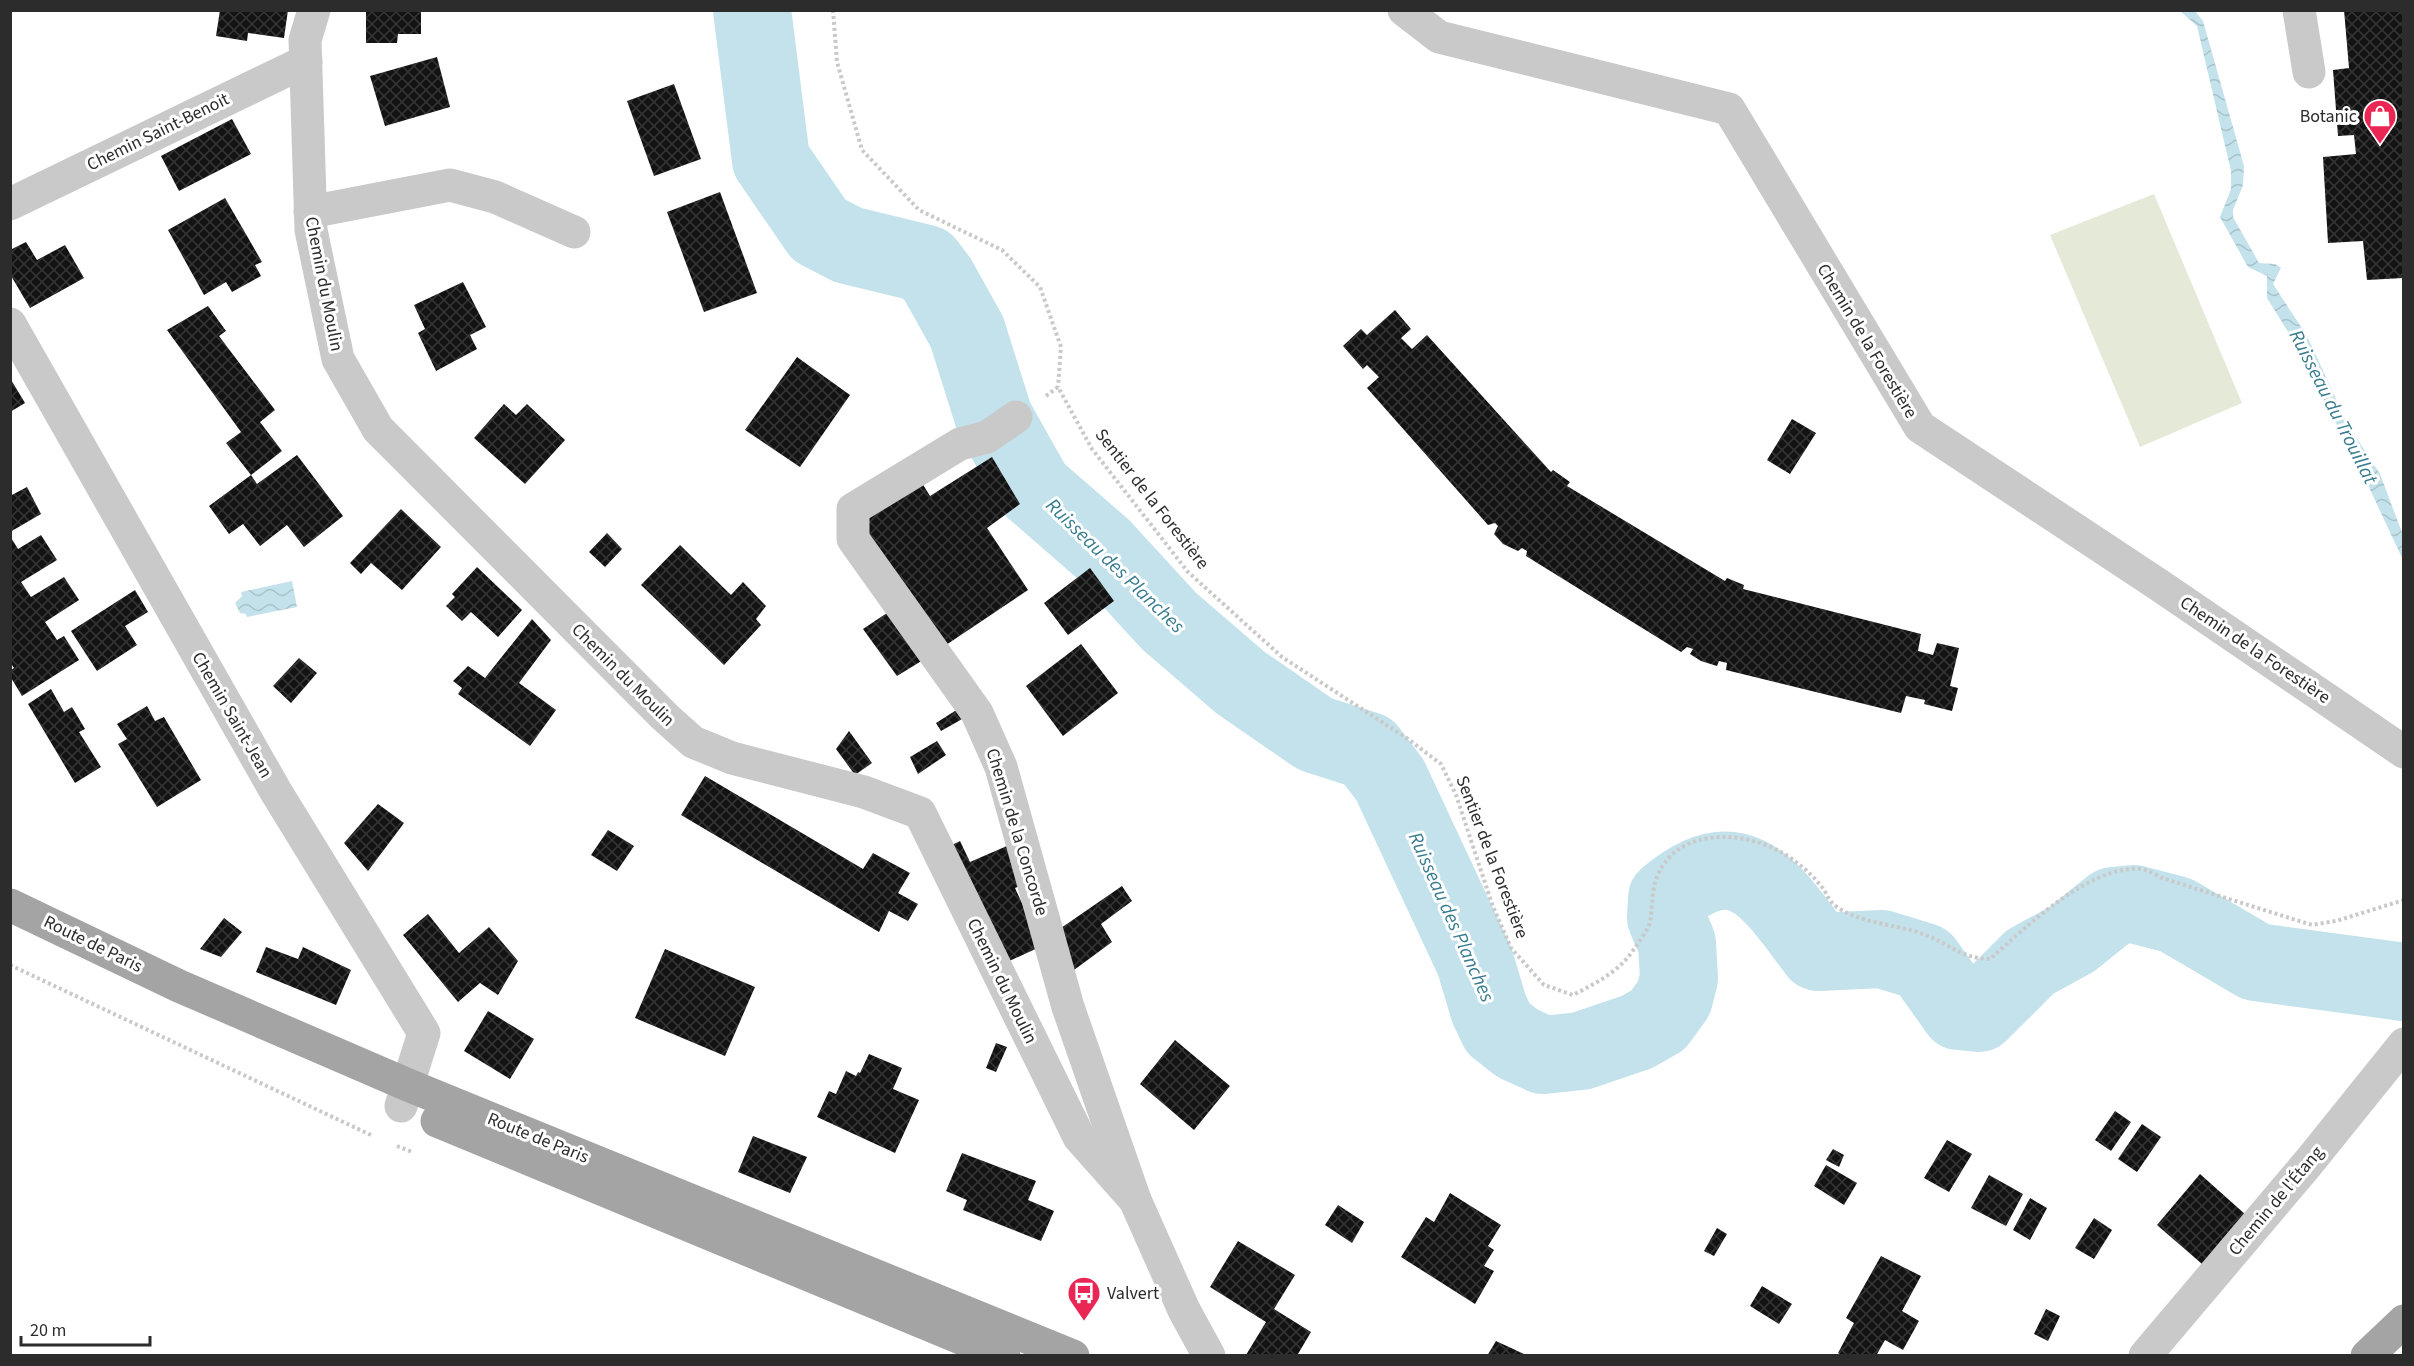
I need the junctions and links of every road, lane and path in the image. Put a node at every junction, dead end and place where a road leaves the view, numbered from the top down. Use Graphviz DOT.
graph roads {
  1 [pos="314,10"];
  2 [pos="833,10"];
  3 [pos="1404,10"];
  4 [pos="2299,10"];
  5 [pos="306,61"];
  6 [pos="2309,72"];
  7 [pos="10,204"];
  8 [pos="310,212"];
  9 [pos="574,232"];
  10 [pos="10,324"];
  11 [pos="1058,387"];
  12 [pos="1016,417"];
  13 [pos="2403,752"];
  14 [pos="2403,900"];
  15 [pos="10,905"];
  16 [pos="10,923"];
  17 [pos="2403,1044"];
  18 [pos="404,1096"];
  19 [pos="1135,1200"];
  20 [pos="2403,1321"];
  21 [pos="1004,1356"];
  22 [pos="1073,1356"];
  23 [pos="1209,1356"];
  24 [pos="2145,1356"];
  25 [pos="2367,1356"];
  1 -- 5 [label="street, Chemin du Moulin"];
  2 -- 11 [label="path"];
  3 -- 13 [label="street, Chemin de la Forestière"];
  4 -- 6 [label="street"];
  5 -- 7 [label="street, Chemin Saint-Benoit"];
  5 -- 8 [label="street, Chemin du Moulin"];
  8 -- 9 [label="street"];
  8 -- 19 [label="street, Chemin du Moulin"];
  10 -- 18 [label="street, Chemin Saint-Jean"];
  11 -- 12 [label="path"];
  11 -- 14 [label="path, Sentier de la Forestière"];
  12 -- 19 [label="street, Chemin de la Concorde"];
  15 -- 18 [label="main road, Route de Paris"];
  16 -- 18 [label="main road, Route de Paris"];
  17 -- 24 [label="street, Chemin de l'Étang"];
  18 -- 21 [label="main road, Route de Paris"];
  18 -- 22 [label="main road, Route de Paris"];
  19 -- 23 [label="street, Chemin de la Concorde"];
  20 -- 25 [label="main road"];
}
